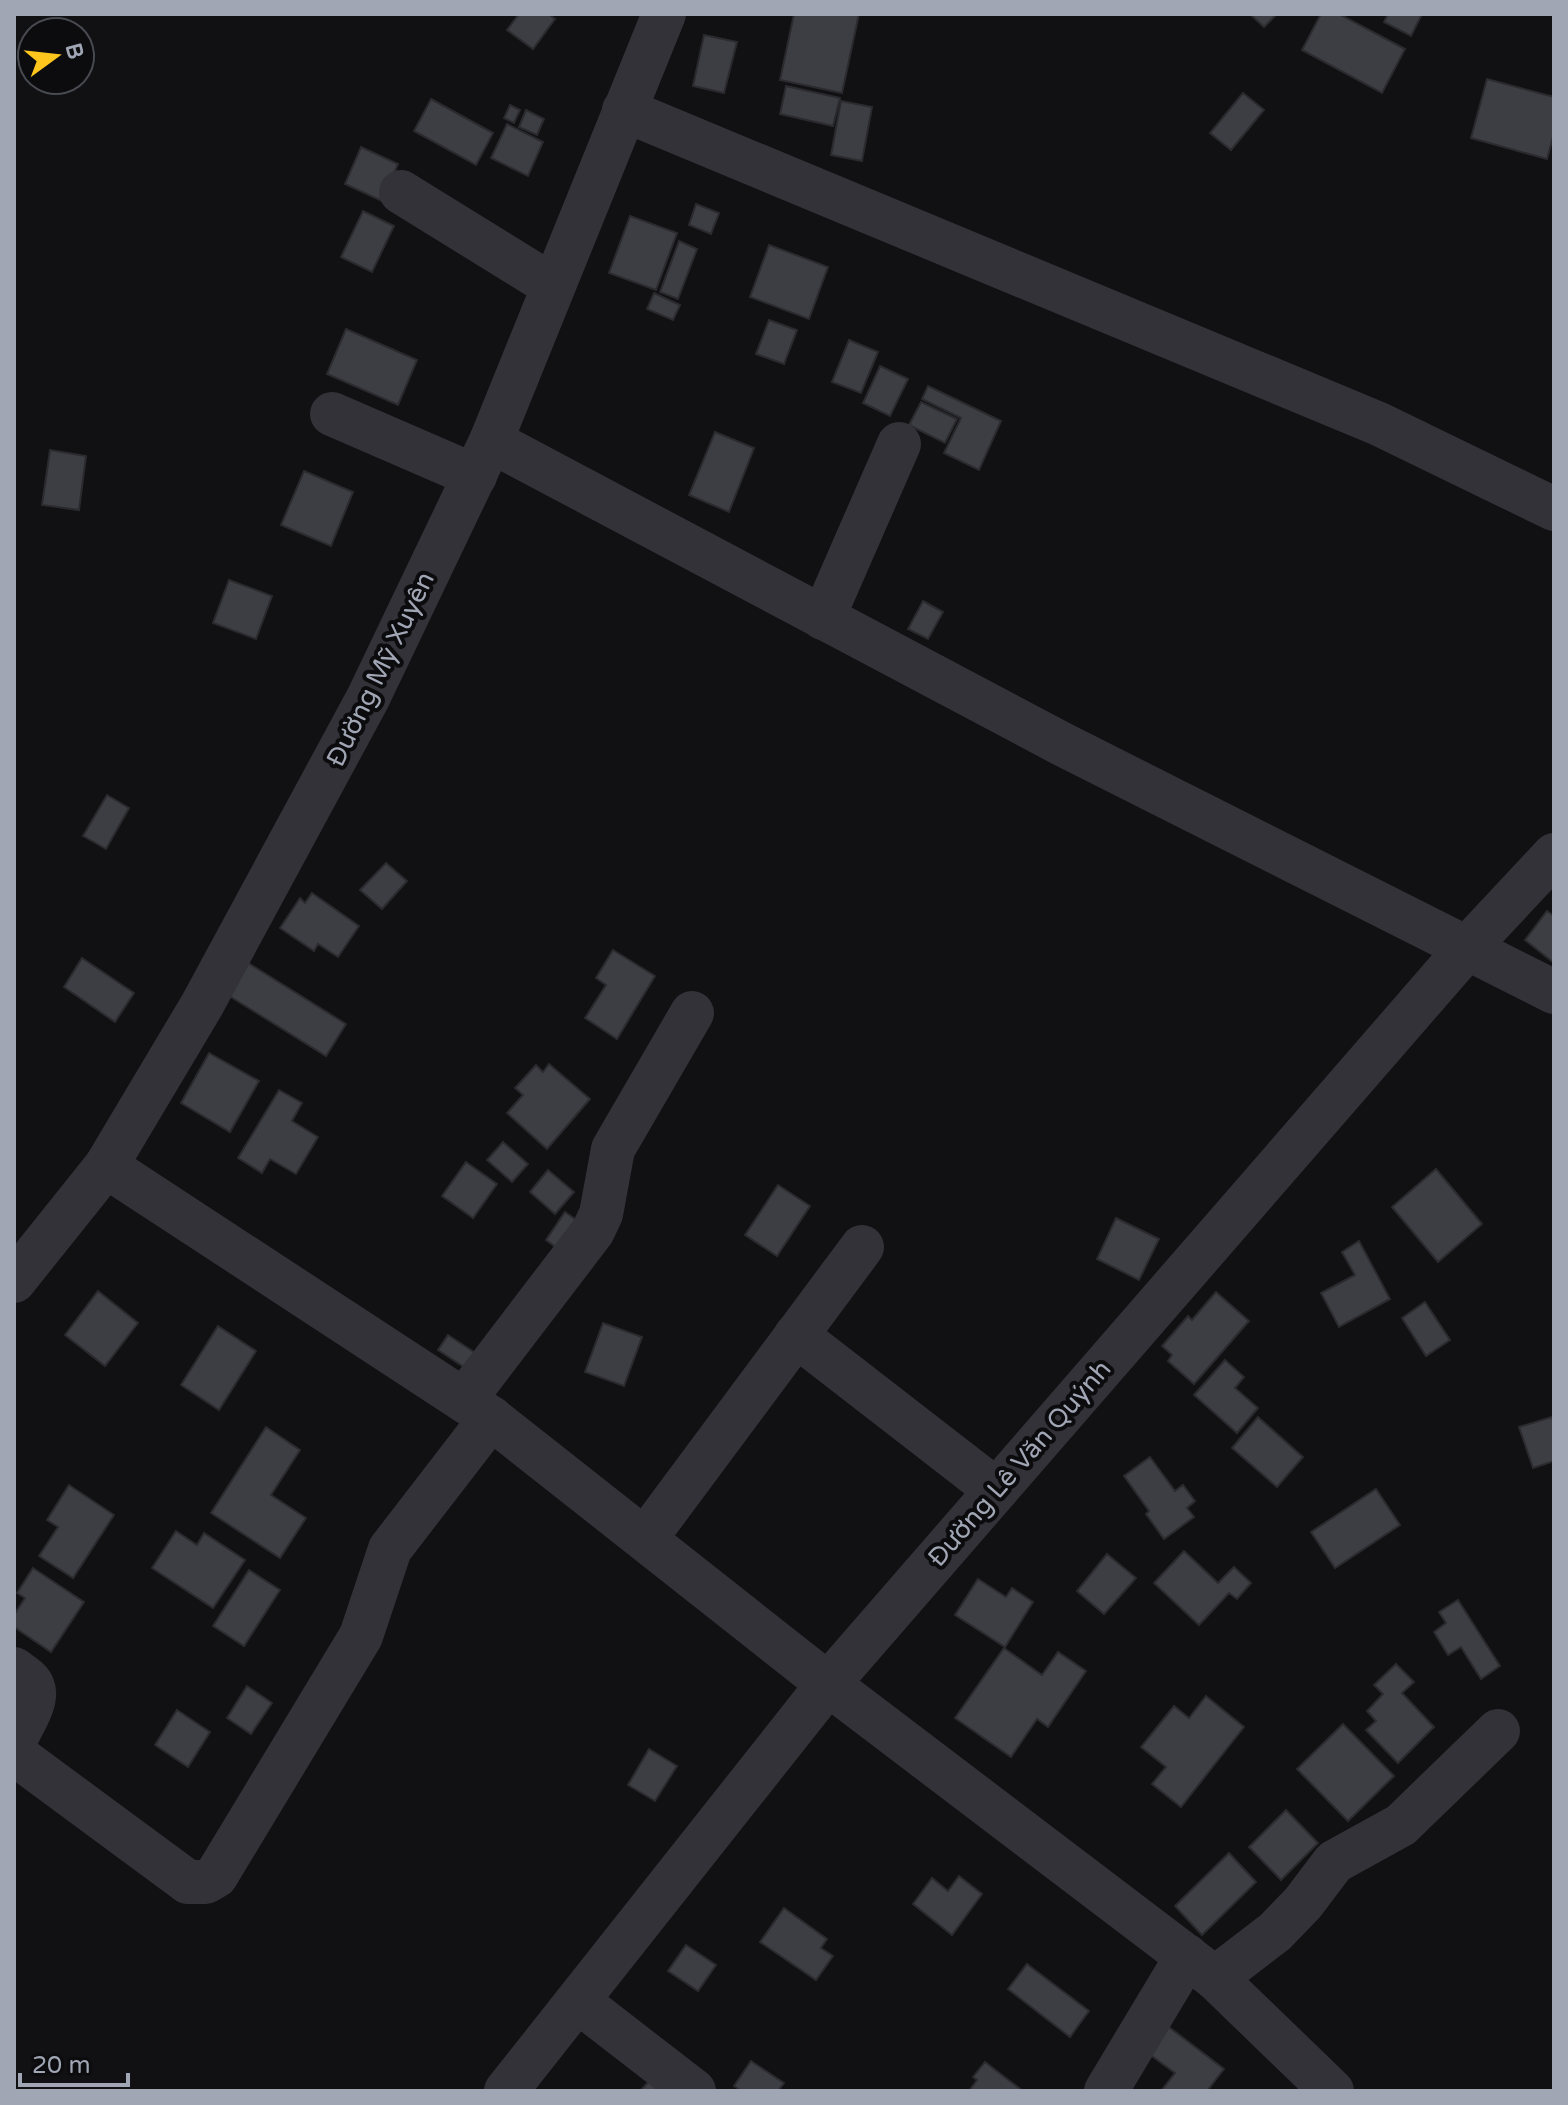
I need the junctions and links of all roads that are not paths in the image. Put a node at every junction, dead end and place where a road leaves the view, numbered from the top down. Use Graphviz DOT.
graph roads {
  1 [pos="664,14"];
  2 [pos="624,110"];
  3 [pos="401,192"];
  4 [pos="553,286"];
  5 [pos="332,414"];
  6 [pos="899,444"];
  7 [pos="483,458"];
  8 [pos="1554,509"];
  9 [pos="823,618"];
  10 [pos="1554,855"];
  11 [pos="1468,947"];
  12 [pos="1554,992"];
  13 [pos="692,1013"];
  14 [pos="106,1166"];
  15 [pos="862,1247"];
  16 [pos="14,1281"];
  17 [pos="796,1335"];
  18 [pos="478,1409"];
  19 [pos="996,1490"];
  20 [pos="645,1539"];
  21 [pos="14,1669"];
  22 [pos="828,1684"];
  23 [pos="1498,1731"];
  24 [pos="1201,1967"];
  25 [pos="579,2002"];
  26 [pos="506,2091"];
  27 [pos="694,2091"];
  28 [pos="1106,2091"];
  29 [pos="1332,2091"];
  1 -- 2 [label="street, Đường Mỹ Xuyên"];
  2 -- 4 [label="street, Đường Mỹ Xuyên"];
  2 -- 8 [label="street"];
  3 -- 4 [label="street"];
  4 -- 7 [label="street, Đường Mỹ Xuyên"];
  5 -- 7 [label="street"];
  6 -- 9 [label="street"];
  7 -- 9 [label="street"];
  7 -- 14 [label="street, Đường Mỹ Xuyên"];
  9 -- 11 [label="street"];
  10 -- 11 [label="street, Đường Lê Văn Quýnh"];
  11 -- 12 [label="street"];
  11 -- 19 [label="street, Đường Lê Văn Quýnh"];
  13 -- 18 [label="street"];
  14 -- 16 [label="street, Đường Mỹ Xuyên"];
  14 -- 18 [label="street"];
  15 -- 17 [label="street"];
  17 -- 19 [label="street"];
  17 -- 20 [label="street"];
  18 -- 20 [label="street"];
  18 -- 21 [label="street"];
  19 -- 22 [label="street, Đường Lê Văn Quýnh"];
  20 -- 22 [label="street"];
  22 -- 24 [label="street"];
  22 -- 25 [label="street, Đường Lê Văn Quýnh"];
  23 -- 24 [label="street"];
  24 -- 28 [label="street"];
  24 -- 29 [label="street"];
  25 -- 26 [label="street, Đường Lê Văn Quýnh"];
  25 -- 27 [label="street"];
}
